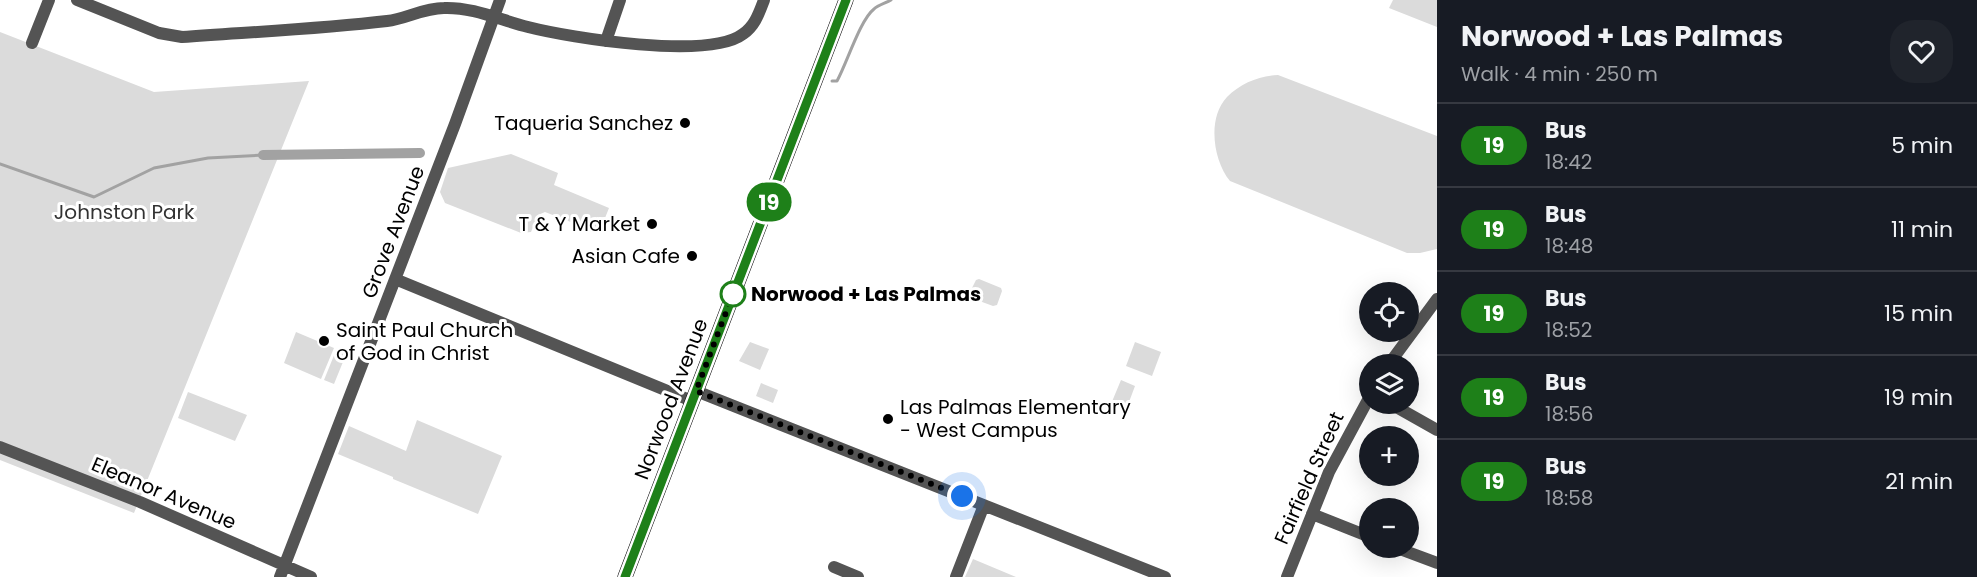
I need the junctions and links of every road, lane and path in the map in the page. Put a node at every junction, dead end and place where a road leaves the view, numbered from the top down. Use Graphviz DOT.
graph roads {
  1 [pos="49,0"];
  2 [pos="77,0"];
  3 [pos="500,0"];
  4 [pos="621,0"];
  5 [pos="764,0"];
  6 [pos="846,0"];
  7 [pos="493,16"];
  8 [pos="606,41"];
  9 [pos="32,43"];
  10 [pos="395,279"];
  11 [pos="1437,299"];
  12 [pos="1396,354"];
  13 [pos="694,396"];
  14 [pos="1360,414"];
  15 [pos="1409,414"];
  16 [pos="1437,430"];
  17 [pos="0,447"];
  18 [pos="984,505"];
  19 [pos="1312,514"];
  20 [pos="1359,533"];
  21 [pos="1419,556"];
  22 [pos="1437,563"];
  23 [pos="834,567"];
  24 [pos="283,571"];
  25 [pos="311,577"];
  26 [pos="625,577"];
  27 [pos="858,577"];
  28 [pos="956,577"];
  29 [pos="1166,577"];
  30 [pos="1287,577"];
  1 -- 9 [label="street"];
  2 -- 7 [label="street"];
  3 -- 7 [label="street, Grove Avenue"];
  4 -- 8 [label="street"];
  5 -- 8 [label="street"];
  6 -- 13 [label="main road, Norwood Avenue"];
  7 -- 8 [label="street"];
  7 -- 10 [label="street, Grove Avenue"];
  10 -- 13 [label="street"];
  10 -- 24 [label="street, Grove Avenue"];
  11 -- 12 [label="street"];
  13 -- 18 [label="street"];
  13 -- 26 [label="main road, Norwood Avenue"];
  14 -- 19 [label="street, Fairfield Street"];
  15 -- 16 [label="street"];
  17 -- 24 [label="street, Eleanor Avenue"];
  18 -- 28 [label="street"];
  18 -- 29 [label="street"];
  19 -- 20 [label="street"];
  19 -- 30 [label="street, Fairfield Street"];
  21 -- 22 [label="street"];
  23 -- 27 [label="street"];
  24 -- 25 [label="street, Eleanor Avenue"];
}
